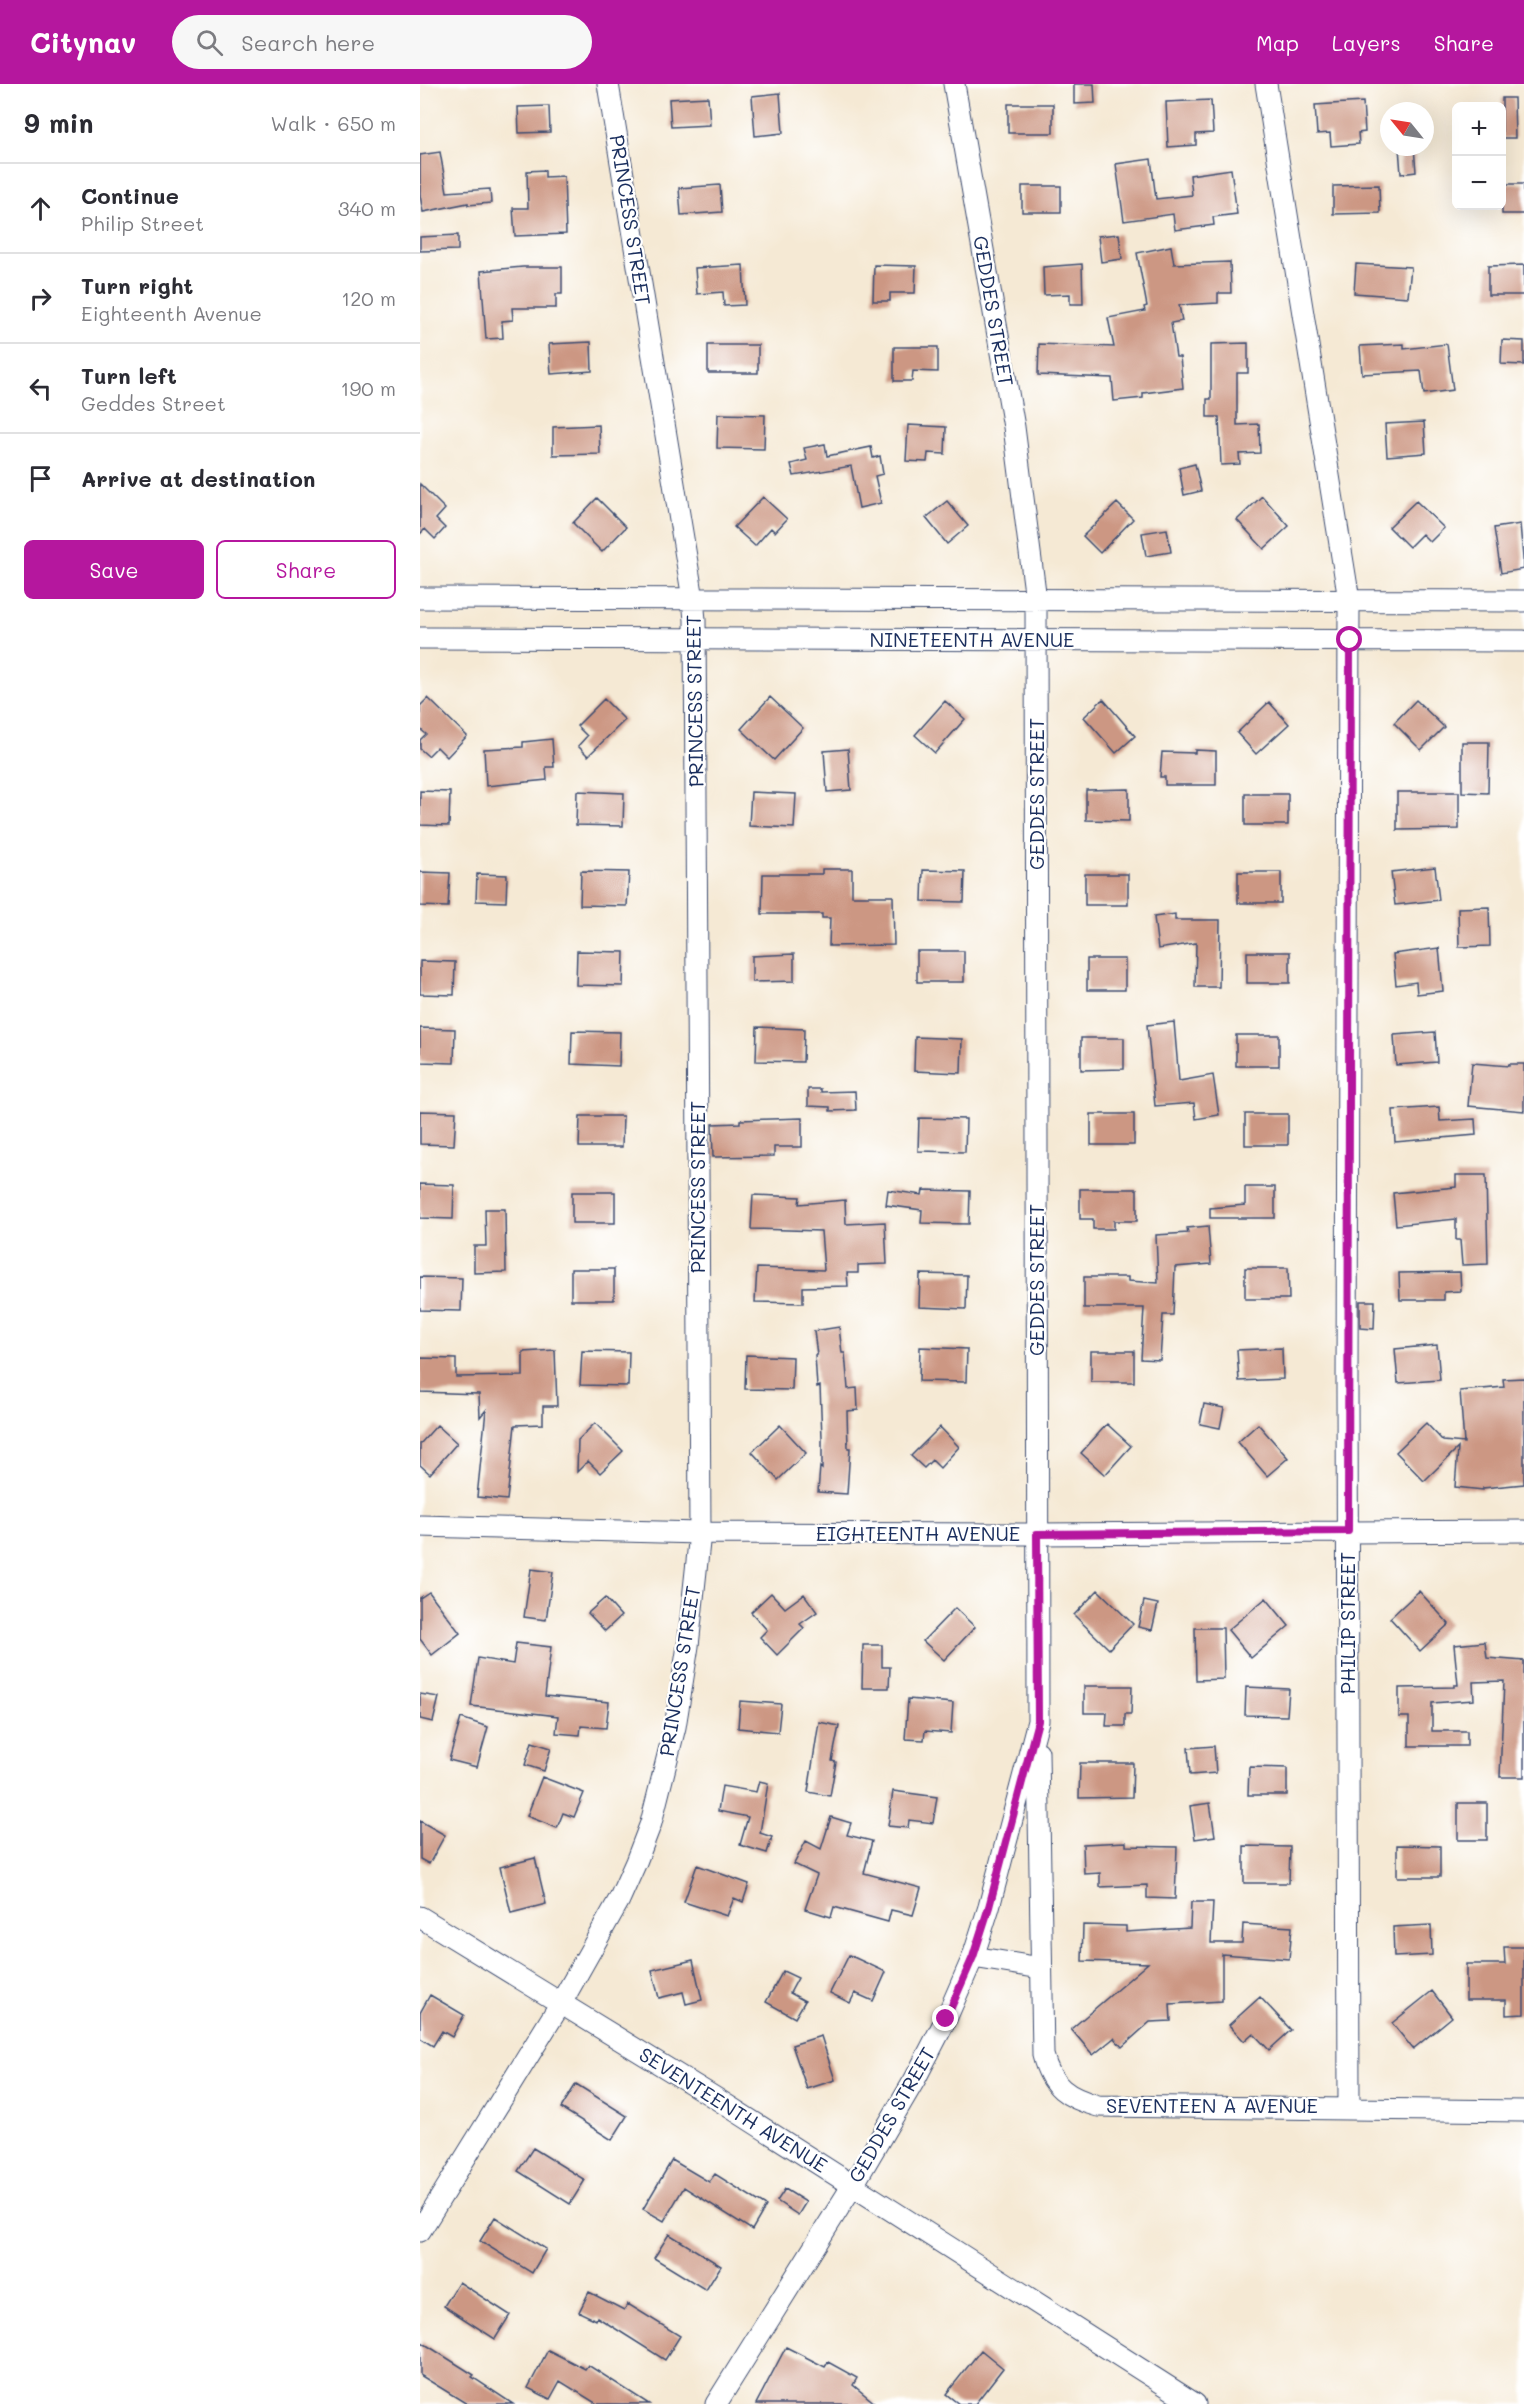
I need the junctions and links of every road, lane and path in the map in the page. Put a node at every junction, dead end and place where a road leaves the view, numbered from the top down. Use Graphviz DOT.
graph roads {
  1 [pos="608,84"];
  2 [pos="954,84"];
  3 [pos="1266,84"];
  4 [pos="420,598"];
  5 [pos="693,599"];
  6 [pos="1036,600"];
  7 [pos="1349,600"];
  8 [pos="1524,601"];
  9 [pos="420,638"];
  10 [pos="1037,639"];
  11 [pos="696,640"];
  12 [pos="1350,640"];
  13 [pos="1524,641"];
  14 [pos="420,1526"];
  15 [pos="1348,1531"];
  16 [pos="1524,1531"];
  17 [pos="699,1533"];
  18 [pos="1037,1534"];
  19 [pos="1038,1721"];
  20 [pos="420,1917"];
  21 [pos="973,1957"];
  22 [pos="1041,1968"];
  23 [pos="561,2003"];
  24 [pos="1349,2107"];
  25 [pos="1524,2110"];
  26 [pos="853,2185"];
  27 [pos="420,2231"];
  28 [pos="716,2404"];
  29 [pos="1195,2404"];
  1 -- 5 [label="street, PRINCESS STREET"];
  2 -- 6 [label="street, GEDDES STREET"];
  3 -- 7 [label="street, PHILIP STREET"];
  4 -- 5 [label="street"];
  5 -- 6 [label="street"];
  5 -- 11 [label="street, PRINCESS STREET"];
  6 -- 7 [label="street"];
  6 -- 10 [label="street, GEDDES STREET"];
  7 -- 8 [label="street"];
  7 -- 12 [label="street, PHILIP STREET"];
  9 -- 11 [label="street, NINETEENTH AVENUE"];
  10 -- 11 [label="street, NINETEENTH AVENUE"];
  10 -- 12 [label="street, NINETEENTH AVENUE"];
  10 -- 18 [label="street, GEDDES STREET"];
  11 -- 17 [label="street, PRINCESS STREET"];
  12 -- 13 [label="street, NINETEENTH AVENUE"];
  12 -- 15 [label="street, PHILIP STREET"];
  14 -- 17 [label="street, EIGHTEENTH AVENUE"];
  15 -- 16 [label="street, EIGHTEENTH AVENUE"];
  15 -- 18 [label="street, EIGHTEENTH AVENUE"];
  15 -- 24 [label="street, PHILIP STREET"];
  17 -- 18 [label="street, EIGHTEENTH AVENUE"];
  17 -- 23 [label="street, PRINCESS STREET"];
  18 -- 19 [label="street, GEDDES STREET"];
  19 -- 21 [label="street, GEDDES STREET"];
  19 -- 22 [label="street, SEVENTEEN A AVENUE"];
  20 -- 23 [label="street, SEVENTEENTH AVENUE"];
  21 -- 22 [label="street"];
  21 -- 26 [label="street, GEDDES STREET"];
  22 -- 24 [label="street, SEVENTEEN A AVENUE"];
  23 -- 26 [label="street, SEVENTEENTH AVENUE"];
  23 -- 27 [label="street, PRINCESS STREET"];
  24 -- 25 [label="street, SEVENTEEN A AVENUE"];
  26 -- 28 [label="street, GEDDES STREET"];
  26 -- 29 [label="street, SEVENTEENTH AVENUE"];
}
